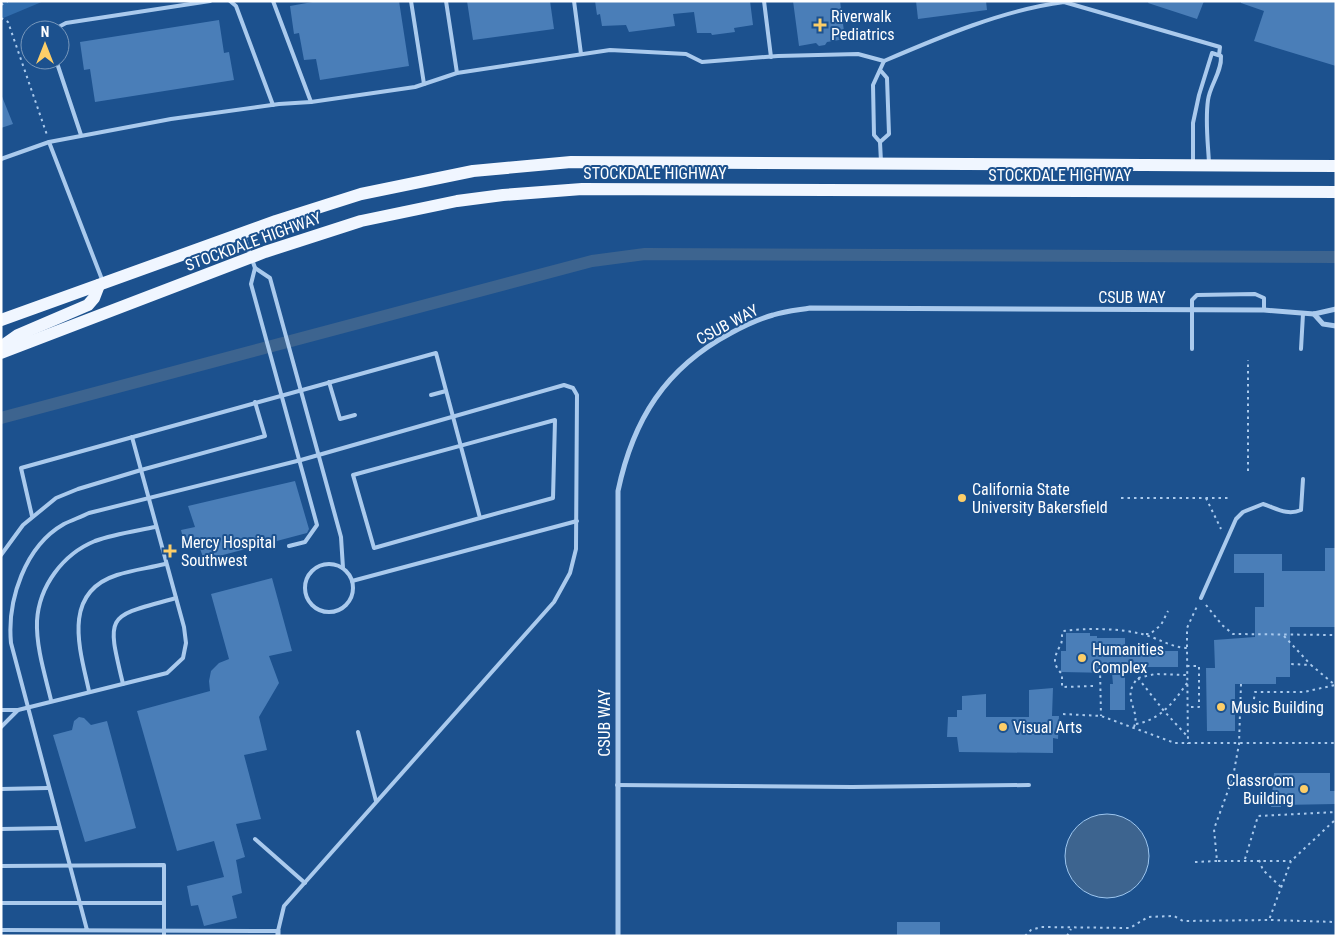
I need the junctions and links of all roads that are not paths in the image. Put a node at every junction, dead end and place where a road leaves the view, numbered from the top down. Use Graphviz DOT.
graph roads {
  1 [pos="210,1"];
  2 [pos="230,1"];
  3 [pos="274,1"];
  4 [pos="411,1"];
  5 [pos="446,1"];
  6 [pos="574,1"];
  7 [pos="764,1"];
  8 [pos="70,23"];
  9 [pos="581,54"];
  10 [pos="1218,55"];
  11 [pos="770,57"];
  12 [pos="884,61"];
  13 [pos="59,70"];
  14 [pos="881,71"];
  15 [pos="457,73"];
  16 [pos="424,84"];
  17 [pos="312,102"];
  18 [pos="273,104"];
  19 [pos="82,135"];
  20 [pos="49,142"];
  21 [pos="880,142"];
  22 [pos="1,159"];
  23 [pos="881,164"];
  24 [pos="1193,166"];
  25 [pos="1210,166"];
  26 [pos="1336,166"];
  27 [pos="1336,192"];
  28 [pos="243,233"];
  29 [pos="254,263"];
  30 [pos="101,284"];
  31 [pos="1336,309"];
  32 [pos="1191,310"];
  33 [pos="1264,310"];
  34 [pos="1303,314"];
  35 [pos="1314,314"];
  36 [pos="1,320"];
  37 [pos="1336,326"];
  38 [pos="1,347"];
  39 [pos="1192,349"];
  40 [pos="1301,349"];
  41 [pos="1,353"];
  42 [pos="330,382"];
  43 [pos="301,390"];
  44 [pos="446,391"];
  45 [pos="282,395"];
  46 [pos="431,395"];
  47 [pos="255,402"];
  48 [pos="355,415"];
  49 [pos="453,417"];
  50 [pos="132,437"];
  51 [pos="460,445"];
  52 [pos="319,455"];
  53 [pos="300,460"];
  54 [pos="141,470"];
  55 [pos="1303,478"];
  56 [pos="149,498"];
  57 [pos="32,516"];
  58 [pos="480,518"];
  59 [pos="577,521"];
  60 [pos="155,527"];
  61 [pos="289,546"];
  62 [pos="1,555"];
  63 [pos="165,564"];
  64 [pos="343,568"];
  65 [pos="352,581"];
  66 [pos="176,598"];
  67 [pos="1201,598"];
  68 [pos="123,684"];
  69 [pos="90,691"];
  70 [pos="51,700"];
  71 [pos="26,707"];
  72 [pos="1,710"];
  73 [pos="18,710"];
  74 [pos="1,728"];
  75 [pos="358,732"];
  76 [pos="617,785"];
  77 [pos="1029,785"];
  78 [pos="48,788"];
  79 [pos="1,789"];
  80 [pos="376,801"];
  81 [pos="59,828"];
  82 [pos="1,829"];
  83 [pos="255,839"];
  84 [pos="1,866"];
  85 [pos="70,866"];
  86 [pos="305,883"];
  87 [pos="79,902"];
  88 [pos="1,903"];
  89 [pos="164,903"];
  90 [pos="1,930"];
  91 [pos="87,930"];
  92 [pos="164,933"];
  93 [pos="278,934"];
  94 [pos="618,936"];
  1 -- 8 [label="lane"];
  2 -- 18 [label="lane"];
  3 -- 17 [label="lane"];
  4 -- 16 [label="lane"];
  5 -- 15 [label="lane"];
  6 -- 9 [label="lane"];
  7 -- 11 [label="lane"];
  9 -- 11 [label="lane"];
  9 -- 15 [label="lane"];
  10 -- 12 [label="lane"];
  10 -- 24 [label="lane"];
  10 -- 25 [label="lane"];
  11 -- 12 [label="lane"];
  12 -- 14 [label="lane"];
  13 -- 19 [label="lane"];
  14 -- 21 [label="lane"];
  14 -- 21 [label="lane"];
  15 -- 16 [label="lane"];
  16 -- 17 [label="lane"];
  17 -- 18 [label="lane"];
  18 -- 19 [label="lane"];
  19 -- 20 [label="lane"];
  20 -- 22 [label="lane"];
  20 -- 30 [label="lane"];
  21 -- 23 [label="lane"];
  23 -- 24 [label="main road, STOCKDALE HIGHWAY"];
  23 -- 28 [label="main road, STOCKDALE HIGHWAY"];
  24 -- 25 [label="main road, STOCKDALE HIGHWAY"];
  25 -- 26 [label="main road, STOCKDALE HIGHWAY"];
  27 -- 29 [label="main road, STOCKDALE HIGHWAY"];
  28 -- 29 [label="lane"];
  28 -- 30 [label="main road, STOCKDALE HIGHWAY"];
  29 -- 41 [label="main road, STOCKDALE HIGHWAY"];
  29 -- 43 [label="lane"];
  29 -- 45 [label="lane"];
  30 -- 36 [label="main road, STOCKDALE HIGHWAY"];
  30 -- 38 [label="main road"];
  31 -- 35 [label="street, CSUB WAY"];
  32 -- 33 [label="street, CSUB WAY"];
  32 -- 33 [label="lane"];
  32 -- 39 [label="lane"];
  32 -- 76 [label="street, CSUB WAY"];
  33 -- 34 [label="street, CSUB WAY"];
  34 -- 35 [label="street, CSUB WAY"];
  34 -- 40 [label="lane"];
  35 -- 37 [label="street, CSUB WAY"];
  42 -- 43 [label="lane"];
  42 -- 44 [label="lane"];
  42 -- 48 [label="lane"];
  43 -- 45 [label="lane"];
  43 -- 52 [label="lane"];
  44 -- 46 [label="lane"];
  44 -- 49 [label="lane"];
  45 -- 47 [label="lane"];
  45 -- 53 [label="lane"];
  47 -- 50 [label="lane"];
  47 -- 54 [label="lane"];
  49 -- 51 [label="lane"];
  49 -- 52 [label="lane"];
  49 -- 59 [label="lane"];
  50 -- 54 [label="lane"];
  50 -- 57 [label="lane"];
  51 -- 58 [label="lane"];
  51 -- 58 [label="lane"];
  51 -- 58 [label="lane"];
  52 -- 53 [label="lane"];
  52 -- 64 [label="lane"];
  53 -- 56 [label="lane"];
  53 -- 61 [label="lane"];
  54 -- 56 [label="lane"];
  54 -- 57 [label="lane"];
  55 -- 67 [label="lane"];
  56 -- 60 [label="lane"];
  56 -- 71 [label="lane"];
  57 -- 62 [label="lane"];
  59 -- 65 [label="lane"];
  59 -- 80 [label="lane"];
  60 -- 63 [label="lane"];
  60 -- 70 [label="lane"];
  63 -- 66 [label="lane"];
  63 -- 69 [label="lane"];
  64 -- 65 [label="lane"];
  64 -- 65 [label="lane"];
  66 -- 68 [label="lane"];
  66 -- 68 [label="lane"];
  68 -- 69 [label="lane"];
  69 -- 70 [label="lane"];
  70 -- 71 [label="lane"];
  71 -- 73 [label="lane"];
  71 -- 78 [label="lane"];
  72 -- 73 [label="lane"];
  73 -- 74 [label="lane"];
  75 -- 80 [label="lane"];
  76 -- 77 [label="lane"];
  76 -- 94 [label="street, CSUB WAY"];
  78 -- 79 [label="lane"];
  78 -- 81 [label="lane"];
  80 -- 86 [label="lane"];
  81 -- 82 [label="lane"];
  81 -- 85 [label="lane"];
  83 -- 86 [label="lane"];
  84 -- 85 [label="lane"];
  85 -- 87 [label="lane"];
  85 -- 89 [label="lane"];
  86 -- 93 [label="lane"];
  87 -- 88 [label="lane"];
  87 -- 89 [label="lane"];
  87 -- 91 [label="lane"];
  89 -- 92 [label="lane"];
  90 -- 91 [label="lane"];
  91 -- 92 [label="lane"];
  92 -- 93 [label="lane"];
}
